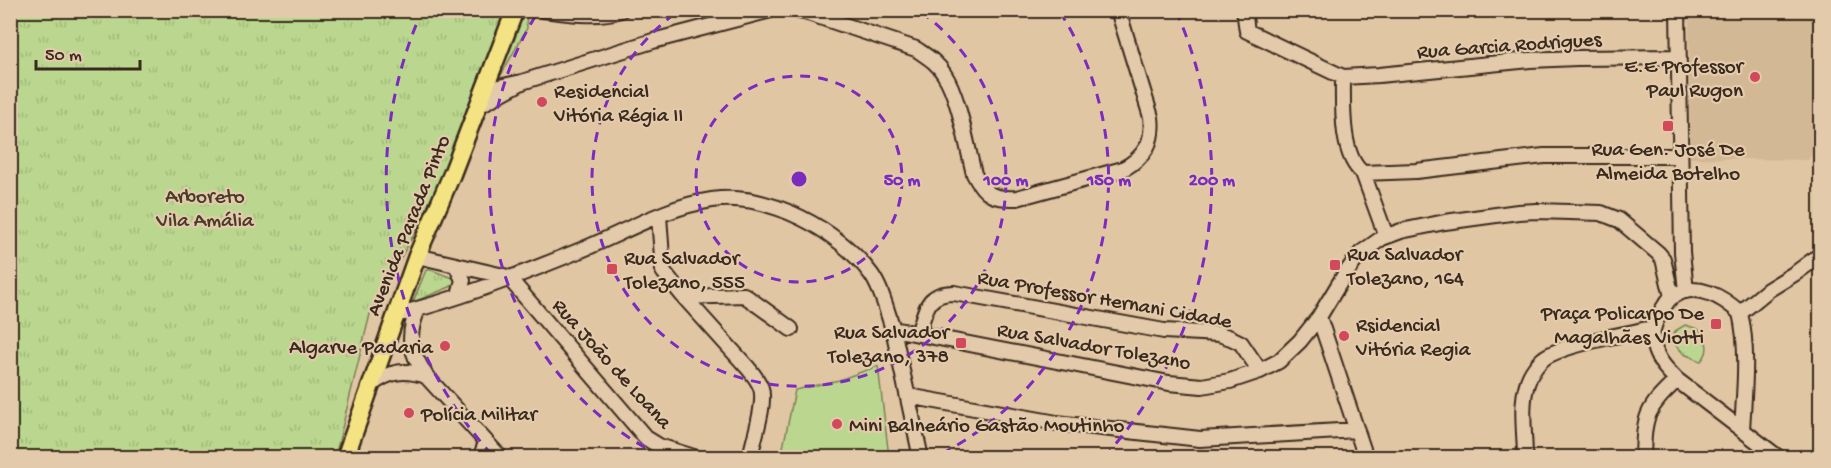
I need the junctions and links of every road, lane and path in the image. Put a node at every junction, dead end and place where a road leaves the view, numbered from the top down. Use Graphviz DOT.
graph roads {
  1 [pos="514,10"];
  2 [pos="543,10"];
  3 [pos="621,10"];
  4 [pos="771,10"];
  5 [pos="795,10"];
  6 [pos="1118,10"];
  7 [pos="1244,10"];
  8 [pos="1678,10"];
  9 [pos="1679,57"];
  10 [pos="1343,77"];
  11 [pos="522,82"];
  12 [pos="484,90"];
  13 [pos="478,106"];
  14 [pos="1679,156"];
  15 [pos="1363,173"];
  16 [pos="659,216"];
  17 [pos="1386,236"];
  18 [pos="1821,255"];
  19 [pos="417,256"];
  20 [pos="456,265"];
  21 [pos="508,277"];
  22 [pos="1686,291"];
  23 [pos="459,295"];
  24 [pos="684,297"];
  25 [pos="1672,297"];
  26 [pos="418,309"];
  27 [pos="1740,313"];
  28 [pos="395,315"];
  29 [pos="1319,316"];
  30 [pos="1652,328"];
  31 [pos="791,329"];
  32 [pos="893,329"];
  33 [pos="918,334"];
  34 [pos="1260,371"];
  35 [pos="426,376"];
  36 [pos="1677,380"];
  37 [pos="371,385"];
  38 [pos="908,396"];
  39 [pos="1357,430"];
  40 [pos="1742,430"];
  41 [pos="486,442"];
  42 [pos="345,458"];
  43 [pos="480,458"];
  44 [pos="501,458"];
  45 [pos="697,458"];
  46 [pos="750,458"];
  47 [pos="921,458"];
  48 [pos="1366,458"];
  49 [pos="1525,458"];
  50 [pos="1643,458"];
  51 [pos="1779,458"];
  1 -- 12 [label="main road, Avenida Parada Pinto"];
  2 -- 3 [label="street"];
  4 -- 11 [label="street"];
  5 -- 6 [label="street"];
  7 -- 10 [label="street"];
  8 -- 9 [label="street"];
  9 -- 10 [label="street, Rua Garcia Rodrigues"];
  9 -- 14 [label="street"];
  10 -- 15 [label="street"];
  11 -- 12 [label="street"];
  11 -- 13 [label="street"];
  12 -- 13 [label="main road, Avenida Parada Pinto"];
  13 -- 19 [label="main road, Avenida Parada Pinto"];
  14 -- 15 [label="street"];
  14 -- 22 [label="street"];
  15 -- 17 [label="street"];
  16 -- 21 [label="street"];
  16 -- 24 [label="street"];
  16 -- 32 [label="street"];
  17 -- 25 [label="street, Rua Salvador Tolezano"];
  17 -- 29 [label="street, Rua Salvador Tolezano"];
  18 -- 27 [label="street"];
  19 -- 20 [label="street"];
  19 -- 28 [label="main road, Avenida Parada Pinto"];
  20 -- 21 [label="street"];
  20 -- 23 [label="street"];
  21 -- 23 [label="street"];
  21 -- 45 [label="street, Rua João de Loana"];
  22 -- 25 [label="street"];
  22 -- 27 [label="street"];
  23 -- 26 [label="street"];
  24 -- 31 [label="street"];
  24 -- 46 [label="street"];
  25 -- 30 [label="street"];
  26 -- 28 [label="street"];
  26 -- 35 [label="street"];
  27 -- 40 [label="street"];
  28 -- 37 [label="main road, Avenida Parada Pinto"];
  29 -- 34 [label="street, Rua Salvador Tolezano"];
  29 -- 39 [label="street"];
  30 -- 36 [label="street"];
  30 -- 49 [label="street"];
  32 -- 33 [label="street, Rua Salvador Tolezano"];
  32 -- 38 [label="street"];
  33 -- 34 [label="street, Rua Salvador Tolezano"];
  33 -- 34 [label="street, Rua Professor Hernani Cidade"];
  35 -- 37 [label="street"];
  35 -- 41 [label="street"];
  36 -- 40 [label="street"];
  36 -- 50 [label="street"];
  37 -- 42 [label="main road, Avenida Parada Pinto"];
  38 -- 39 [label="street"];
  38 -- 47 [label="street"];
  39 -- 48 [label="street"];
  40 -- 51 [label="street"];
  41 -- 43 [label="street"];
  41 -- 44 [label="street"];
}
